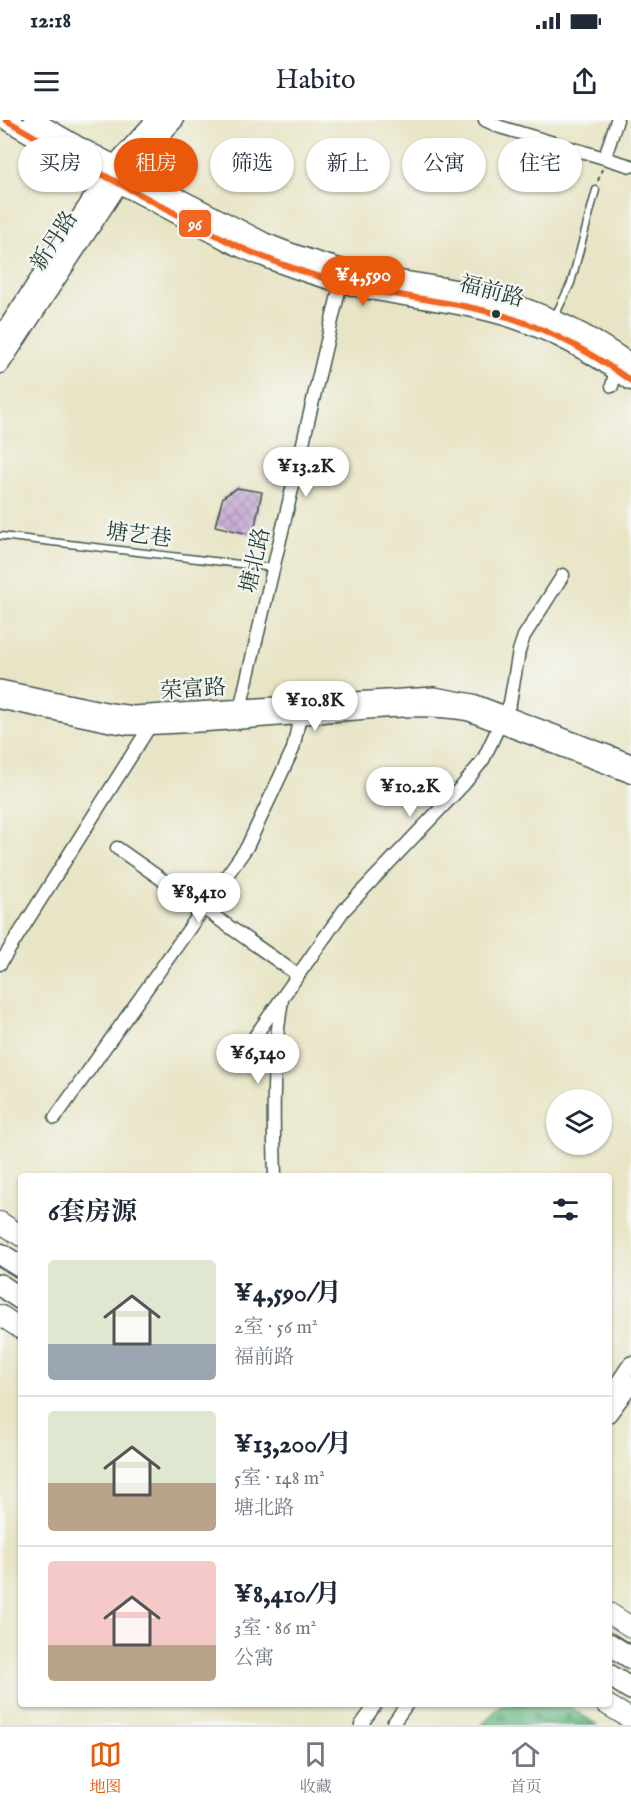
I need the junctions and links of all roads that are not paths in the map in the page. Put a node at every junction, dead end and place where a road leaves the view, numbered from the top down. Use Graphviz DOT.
graph roads {
  1 [pos="6,120"];
  2 [pos="33,120"];
  3 [pos="156,120"];
  4 [pos="174,120"];
  5 [pos="485,120"];
  6 [pos="617,120"];
  7 [pos="143,138"];
  8 [pos="155,138"];
  9 [pos="605,157"];
  10 [pos="631,166"];
  11 [pos="114,172"];
  12 [pos="114,173"];
  13 [pos="114,178"];
  14 [pos="114,179"];
  15 [pos="596,190"];
  16 [pos="147,192"];
  17 [pos="343,276"];
  18 [pos="553,320"];
  19 [pos="0,339"];
  20 [pos="0,364"];
  21 [pos="619,369"];
  22 [pos="631,381"];
  23 [pos="1,536"];
  24 [pos="274,568"];
  25 [pos="563,574"];
  26 [pos="0,688"];
  27 [pos="0,700"];
  28 [pos="239,714"];
  29 [pos="300,716"];
  30 [pos="503,720"];
  31 [pos="150,726"];
  32 [pos="631,762"];
  33 [pos="631,775"];
  34 [pos="117,848"];
  35 [pos="203,908"];
  36 [pos="0,964"];
  37 [pos="298,975"];
  38 [pos="283,996"];
  39 [pos="242,1056"];
  40 [pos="55,1118"];
  41 [pos="275,1173"];
  42 [pos="0,1222"];
  43 [pos="18,1234"];
  44 [pos="0,1254"];
  45 [pos="18,1265"];
  46 [pos="0,1286"];
  47 [pos="18,1297"];
  48 [pos="0,1315"];
  49 [pos="18,1327"];
  50 [pos="631,1364"];
  51 [pos="631,1384"];
  52 [pos="612,1392"];
  53 [pos="612,1410"];
  54 [pos="612,1615"];
  55 [pos="631,1627"];
  56 [pos="612,1646"];
  57 [pos="631,1658"];
  58 [pos="612,1677"];
  59 [pos="631,1689"];
  60 [pos="374,1707"];
  61 [pos="405,1707"];
  62 [pos="611,1707"];
  63 [pos="631,1719"];
  64 [pos="361,1725"];
  65 [pos="392,1725"];
  1 -- 12 [label="main road, 福前路"];
  2 -- 11 [label="main road, 福前路"];
  3 -- 7 [label="main road, 新丹路"];
  4 -- 8 [label="main road, 新丹路"];
  5 -- 9 [label="street"];
  6 -- 9 [label="street"];
  9 -- 10 [label="street"];
  13 -- 19 [label="main road, 新丹路"];
  14 -- 20 [label="main road, 新丹路"];
  15 -- 18 [label="lane"];
  16 -- 17 [label="main road, 福前路"];
  17 -- 18 [label="main road, 福前路"];
  17 -- 21 [label="main road, 福前路"];
  17 -- 24 [label="street, 塘北路"];
  18 -- 21 [label="main road, 福前路"];
  21 -- 22 [label="main road, 福前路"];
  23 -- 24 [label="lane, 塘艺巷"];
  24 -- 28 [label="street, 塘北路"];
  25 -- 30 [label="street"];
  26 -- 28 [label="street, 荣富路"];
  27 -- 31 [label="street, 荣富路"];
  28 -- 29 [label="street, 荣富路"];
  28 -- 30 [label="street, 荣富路"];
  28 -- 31 [label="street, 荣富路"];
  29 -- 30 [label="street, 荣富路"];
  29 -- 35 [label="street"];
  30 -- 32 [label="street, 荣富路"];
  30 -- 33 [label="street, 荣富路"];
  30 -- 37 [label="street"];
  31 -- 36 [label="street"];
  34 -- 35 [label="street"];
  35 -- 37 [label="street"];
  35 -- 40 [label="street"];
  37 -- 38 [label="street"];
  38 -- 39 [label="street"];
  38 -- 41 [label="street"];
  42 -- 43 [label="main road"];
  44 -- 45 [label="highway"];
  46 -- 47 [label="highway"];
  48 -- 49 [label="main road"];
  50 -- 52 [label="street"];
  51 -- 53 [label="street"];
  54 -- 55 [label="main road"];
  56 -- 57 [label="highway"];
  58 -- 59 [label="highway"];
  60 -- 64 [label="street"];
  61 -- 65 [label="street"];
  62 -- 63 [label="main road"];
}
